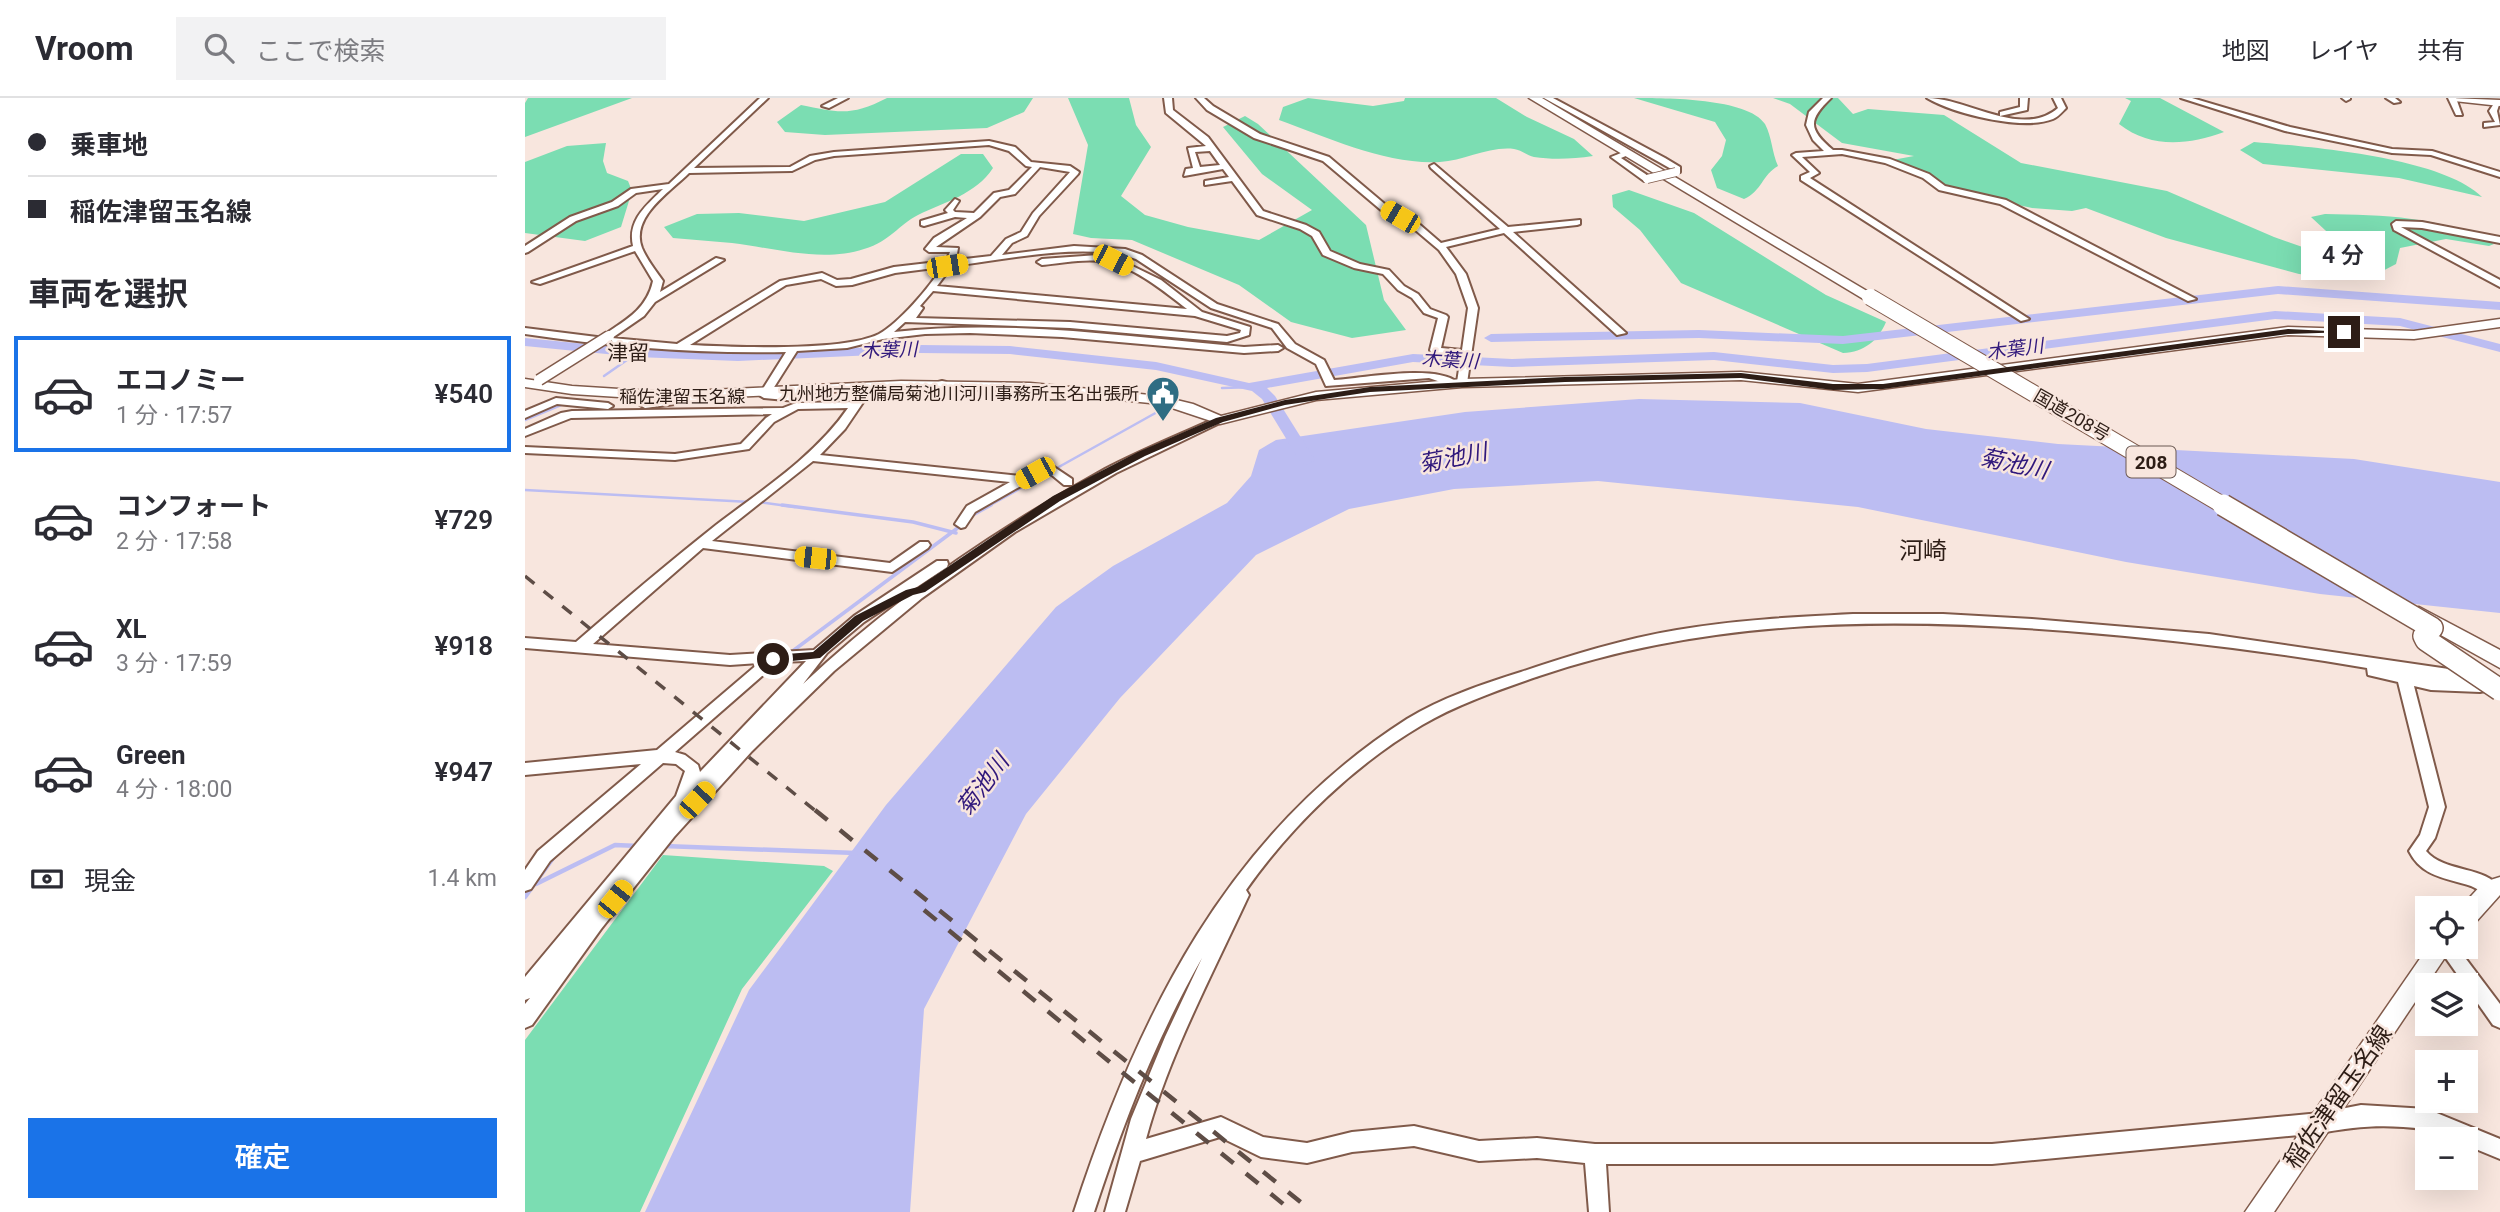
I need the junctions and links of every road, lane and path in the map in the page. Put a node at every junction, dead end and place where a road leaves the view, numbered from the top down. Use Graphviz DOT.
graph roads {
  1 [pos="764,98"];
  2 [pos="844,98"];
  3 [pos="1168,98"];
  4 [pos="1200,98"];
  5 [pos="1534,98"];
  6 [pos="1548,98"];
  7 [pos="1827,98"];
  8 [pos="1931,98"];
  9 [pos="1965,98"];
  10 [pos="2024,98"];
  11 [pos="2057,98"];
  12 [pos="2185,98"];
  13 [pos="2453,98"];
  14 [pos="2499,103"];
  15 [pos="827,106"];
  16 [pos="1958,109"];
  17 [pos="2459,113"];
  18 [pos="1992,116"];
  19 [pos="2487,125"];
  20 [pos="1212,148"];
  21 [pos="1830,152"];
  22 [pos="1629,153"];
  23 [pos="1038,165"];
  24 [pos="1227,166"];
  25 [pos="1434,166"];
  26 [pos="1197,170"];
  27 [pos="686,171"];
  28 [pos="1187,174"];
  29 [pos="2500,175"];
  30 [pos="1236,178"];
  31 [pos="1208,183"];
  32 [pos="670,186"];
  33 [pos="955,201"];
  34 [pos="955,214"];
  35 [pos="975,216"];
  36 [pos="1577,222"];
  37 [pos="923,223"];
  38 [pos="1508,230"];
  39 [pos="2500,240"];
  40 [pos="1440,246"];
  41 [pos="637,247"];
  42 [pos="528,253"];
  43 [pos="994,258"];
  44 [pos="719,260"];
  45 [pos="945,270"];
  46 [pos="537,282"];
  47 [pos="2500,284"];
  48 [pos="930,288"];
  49 [pos="655,299"];
  50 [pos="2191,299"];
  51 [pos="918,300"];
  52 [pos="1214,306"];
  53 [pos="1199,314"];
  54 [pos="2024,319"];
  55 [pos="2500,323"];
  56 [pos="1270,324"];
  57 [pos="525,331"];
  58 [pos="1621,332"];
  59 [pos="883,336"];
  60 [pos="679,347"];
  61 [pos="1278,348"];
  62 [pos="794,349"];
  63 [pos="1465,353"];
  64 [pos="1322,364"];
  65 [pos="1458,379"];
  66 [pos="530,384"];
  67 [pos="942,384"];
  68 [pos="767,393"];
  69 [pos="701,398"];
  70 [pos="858,402"];
  71 [pos="631,407"];
  72 [pos="784,411"];
  73 [pos="525,415"];
  74 [pos="565,415"];
  75 [pos="1220,420"];
  76 [pos="525,433"];
  77 [pos="525,450"];
  78 [pos="1141,454"];
  79 [pos="811,457"];
  80 [pos="1022,480"];
  81 [pos="1068,482"];
  82 [pos="961,524"];
  83 [pos="702,544"];
  84 [pos="924,545"];
  85 [pos="921,590"];
  86 [pos="2370,590"];
  87 [pos="859,619"];
  88 [pos="2432,628"];
  89 [pos="532,643"];
  90 [pos="2252,645"];
  91 [pos="580,647"];
  92 [pos="816,655"];
  93 [pos="525,658"];
  94 [pos="782,658"];
  95 [pos="2500,660"];
  96 [pos="2500,668"];
  97 [pos="2405,680"];
  98 [pos="2500,680"];
  99 [pos="2500,689"];
  100 [pos="659,757"];
  101 [pos="525,769"];
  102 [pos="683,800"];
  103 [pos="1250,873"];
  104 [pos="525,884"];
  105 [pos="2496,888"];
  106 [pos="2478,905"];
  107 [pos="2433,959"];
  108 [pos="2456,959"];
  109 [pos="525,991"];
  110 [pos="525,1019"];
  111 [pos="2500,1019"];
  112 [pos="2320,1123"];
  113 [pos="2500,1149"];
  114 [pos="1132,1153"];
  115 [pos="1595,1154"];
  116 [pos="1084,1212"];
  117 [pos="1115,1212"];
  118 [pos="1599,1212"];
  119 [pos="2258,1212"];
  1 -- 27 [label="street"];
  2 -- 15 [label="street"];
  3 -- 20 [label="street"];
  4 -- 40 [label="street"];
  5 -- 22 [label="highway, 国道208号 / 208"];
  6 -- 22 [label="street, bridge"];
  7 -- 21 [label="street"];
  8 -- 16 [label="street"];
  9 -- 16 [label="street"];
  10 -- 18 [label="street"];
  11 -- 18 [label="street"];
  12 -- 29 [label="street"];
  13 -- 14 [label="main road"];
  13 -- 17 [label="street"];
  14 -- 19 [label="street"];
  16 -- 18 [label="street"];
  20 -- 24 [label="street"];
  20 -- 26 [label="street"];
  21 -- 50 [label="street"];
  21 -- 54 [label="street"];
  22 -- 86 [label="highway, 国道208号 / 208, bridge"];
  23 -- 27 [label="street"];
  23 -- 35 [label="street"];
  23 -- 43 [label="street"];
  24 -- 26 [label="street"];
  24 -- 30 [label="street"];
  25 -- 38 [label="street"];
  26 -- 28 [label="street"];
  27 -- 32 [label="street"];
  30 -- 31 [label="street"];
  30 -- 63 [label="street"];
  32 -- 41 [label="street"];
  32 -- 42 [label="street"];
  33 -- 34 [label="street"];
  34 -- 35 [label="street"];
  34 -- 37 [label="street"];
  35 -- 45 [label="street"];
  36 -- 38 [label="street"];
  38 -- 40 [label="street"];
  38 -- 58 [label="street"];
  39 -- 47 [label="street"];
  40 -- 63 [label="street"];
  41 -- 46 [label="street"];
  41 -- 49 [label="street"];
  43 -- 45 [label="street"];
  43 -- 52 [label="street"];
  44 -- 49 [label="street"];
  45 -- 48 [label="street"];
  45 -- 53 [label="street"];
  45 -- 60 [label="street"];
  48 -- 51 [label="street"];
  48 -- 53 [label="street"];
  49 -- 66 [label="street, bridge"];
  51 -- 53 [label="street"];
  51 -- 59 [label="street"];
  52 -- 53 [label="street"];
  52 -- 56 [label="street"];
  55 -- 65 [label="main road"];
  56 -- 61 [label="street"];
  56 -- 64 [label="street"];
  57 -- 60 [label="street"];
  59 -- 61 [label="street"];
  59 -- 62 [label="street"];
  60 -- 62 [label="street"];
  61 -- 64 [label="street"];
  62 -- 68 [label="street"];
  63 -- 65 [label="street"];
  64 -- 65 [label="street"];
  65 -- 75 [label="main road"];
  66 -- 69 [label="main road, 稲佐津留玉名線"];
  67 -- 68 [label="main road, 稲佐津留玉名線"];
  67 -- 70 [label="street"];
  67 -- 75 [label="main road, 稲佐津留玉名線"];
  68 -- 69 [label="main road, 稲佐津留玉名線"];
  68 -- 70 [label="street"];
  69 -- 71 [label="street"];
  70 -- 72 [label="street"];
  70 -- 79 [label="street"];
  71 -- 73 [label="street"];
  71 -- 74 [label="street"];
  72 -- 74 [label="street"];
  72 -- 77 [label="street"];
  74 -- 76 [label="street"];
  75 -- 78 [label="street"];
  78 -- 81 [label="street"];
  78 -- 85 [label="street"];
  79 -- 80 [label="street"];
  79 -- 83 [label="street"];
  80 -- 81 [label="street"];
  80 -- 82 [label="street"];
  81 -- 87 [label="street"];
  83 -- 84 [label="street"];
  83 -- 91 [label="street"];
  85 -- 87 [label="street"];
  85 -- 110 [label="street"];
  86 -- 88 [label="highway, 国道208号 / 208, bridge"];
  86 -- 95 [label="highway, bridge"];
  87 -- 92 [label="street"];
  88 -- 96 [label="highway, 国道208号 / 208"];
  88 -- 99 [label="highway, bridge"];
  89 -- 91 [label="street"];
  89 -- 93 [label="street"];
  90 -- 97 [label="street"];
  90 -- 98 [label="street"];
  90 -- 103 [label="street"];
  91 -- 94 [label="street"];
  92 -- 94 [label="street"];
  92 -- 102 [label="street"];
  94 -- 100 [label="street"];
  97 -- 99 [label="street"];
  97 -- 105 [label="street"];
  100 -- 101 [label="street"];
  100 -- 102 [label="street"];
  100 -- 104 [label="street"];
  102 -- 109 [label="street"];
  103 -- 114 [label="street"];
  103 -- 116 [label="street"];
  105 -- 106 [label="main road"];
  107 -- 112 [label="main road, 稲佐津留玉名線"];
  108 -- 111 [label="street"];
  112 -- 113 [label="street"];
  112 -- 115 [label="street"];
  112 -- 119 [label="main road, 稲佐津留玉名線"];
  114 -- 115 [label="street"];
  114 -- 117 [label="street"];
  115 -- 118 [label="street"];
}
